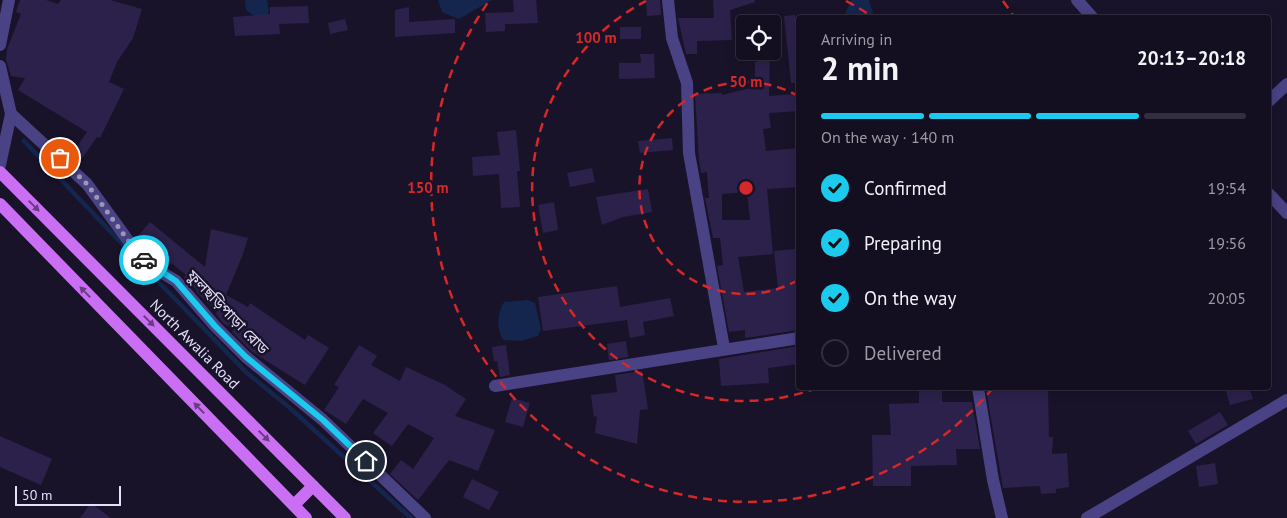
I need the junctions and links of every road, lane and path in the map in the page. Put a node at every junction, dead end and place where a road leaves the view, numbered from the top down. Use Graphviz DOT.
graph roads {
  1 [pos="9,0"];
  2 [pos="668,0"];
  3 [pos="1077,0"];
  4 [pos="1090,15"];
  5 [pos="0,45"];
  6 [pos="0,66"];
  7 [pos="1287,84"];
  8 [pos="1271,99"];
  9 [pos="11,114"];
  10 [pos="0,166"];
  11 [pos="0,172"];
  12 [pos="1271,196"];
  13 [pos="0,204"];
  14 [pos="1287,212"];
  15 [pos="796,338"];
  16 [pos="724,348"];
  17 [pos="495,386"];
  18 [pos="978,390"];
  19 [pos="1287,400"];
  20 [pos="313,486"];
  21 [pos="294,505"];
  22 [pos="306,518"];
  23 [pos="345,518"];
  24 [pos="425,518"];
  25 [pos="1002,518"];
  26 [pos="1087,518"];
  1 -- 5 [label="street"];
  2 -- 16 [label="street"];
  3 -- 4 [label="street"];
  6 -- 9 [label="street"];
  7 -- 8 [label="street"];
  9 -- 10 [label="street"];
  9 -- 24 [label="street, ফুলছড়িপাড়া রোড"];
  11 -- 20 [label="main road, North Awalia Road, one-way"];
  12 -- 14 [label="street"];
  21 -- 13 [label="main road, one-way"];
  15 -- 16 [label="street"];
  16 -- 17 [label="street"];
  18 -- 25 [label="street"];
  19 -- 26 [label="street"];
  20 -- 21 [label="main road"];
  20 -- 23 [label="main road, North Awalia Road"];
  21 -- 22 [label="main road"];
}
